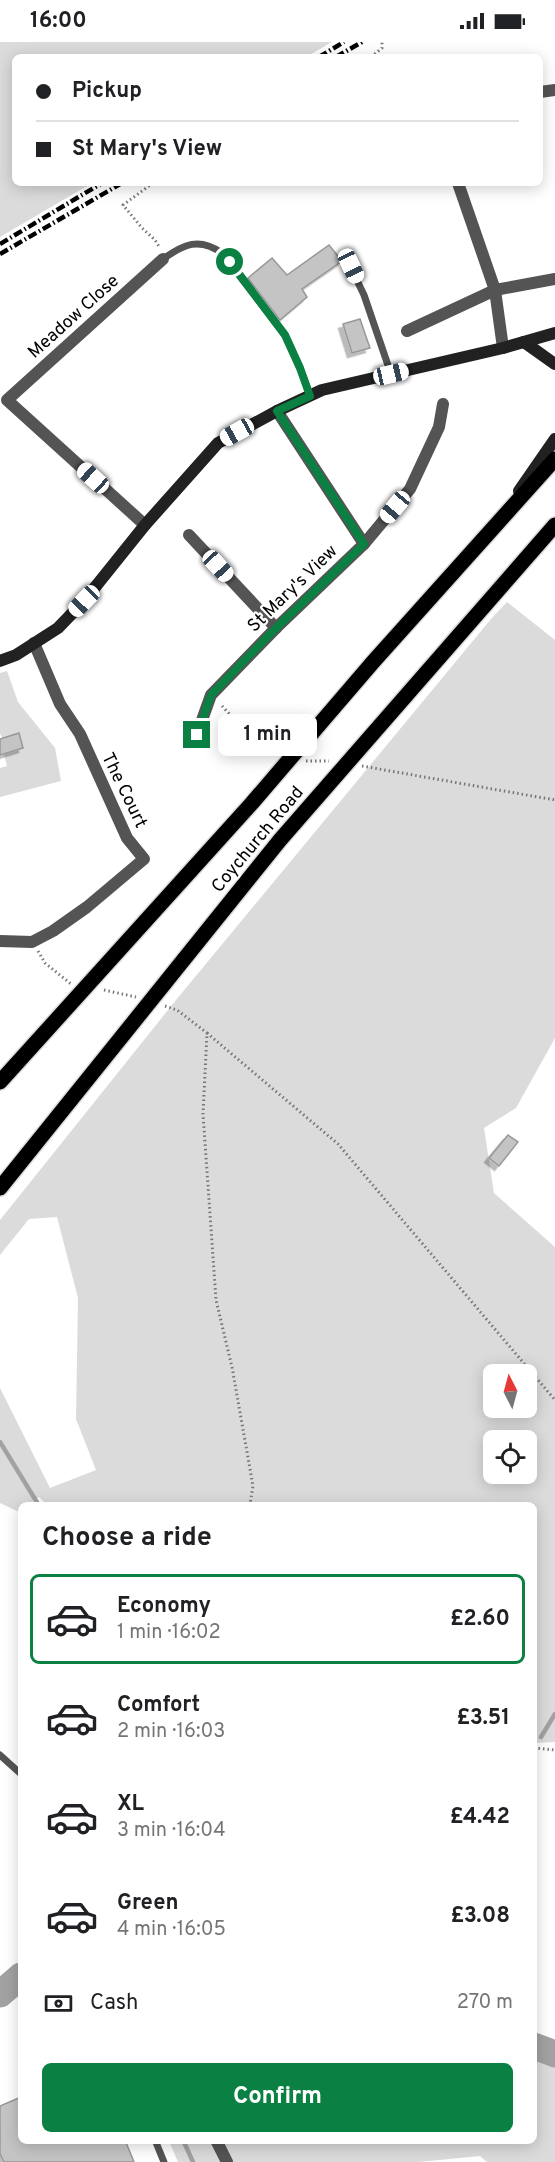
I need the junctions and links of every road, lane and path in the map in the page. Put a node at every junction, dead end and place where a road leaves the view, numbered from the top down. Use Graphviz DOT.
graph roads {
  1 [pos="382,42"];
  2 [pos="375,54"];
  3 [pos="149,186"];
  4 [pos="459,186"];
  5 [pos="162,260"];
  6 [pos="351,266"];
  7 [pos="555,279"];
  8 [pos="495,290"];
  9 [pos="407,331"];
  10 [pos="554,334"];
  11 [pos="524,342"];
  12 [pos="503,348"];
  13 [pos="555,364"];
  14 [pos="391,374"];
  15 [pos="310,396"];
  16 [pos="4,402"];
  17 [pos="443,404"];
  18 [pos="277,411"];
  19 [pos="555,439"];
  20 [pos="555,459"];
  21 [pos="502,517"];
  22 [pos="145,525"];
  23 [pos="555,525"];
  24 [pos="189,535"];
  25 [pos="364,544"];
  26 [pos="276,628"];
  27 [pos="34,643"];
  28 [pos="0,661"];
  29 [pos="211,695"];
  30 [pos="197,735"];
  31 [pos="288,761"];
  32 [pos="348,761"];
  33 [pos="555,800"];
  34 [pos="0,940"];
  35 [pos="32,942"];
  36 [pos="87,986"];
  37 [pos="150,1001"];
  38 [pos="207,1033"];
  39 [pos="0,1082"];
  40 [pos="0,1188"];
  41 [pos="555,1400"];
  42 [pos="250,1502"];
  43 [pos="537,1748"];
  44 [pos="555,1750"];
  45 [pos="0,1755"];
  46 [pos="18,1771"];
  47 [pos="157,2144"];
  48 [pos="218,2144"];
  49 [pos="164,2162"];
  50 [pos="227,2162"];
  1 -- 2 [label="path"];
  3 -- 5 [label="path"];
  4 -- 8 [label="street"];
  5 -- 15 [label="lane"];
  5 -- 16 [label="street, Meadow Close"];
  6 -- 14 [label="lane"];
  7 -- 8 [label="street"];
  8 -- 9 [label="street"];
  8 -- 12 [label="street"];
  10 -- 11 [label="street"];
  11 -- 12 [label="street"];
  11 -- 13 [label="street"];
  12 -- 14 [label="street"];
  14 -- 15 [label="street"];
  15 -- 18 [label="street"];
  16 -- 22 [label="street, Meadow Close"];
  17 -- 25 [label="street, St Mary's View"];
  18 -- 22 [label="street"];
  18 -- 25 [label="street"];
  19 -- 21 [label="street"];
  20 -- 21 [label="main road, Coychurch Road"];
  21 -- 31 [label="main road, Coychurch Road"];
  22 -- 27 [label="street"];
  23 -- 32 [label="main road, Coychurch Road"];
  24 -- 26 [label="street"];
  25 -- 26 [label="street, St Mary's View"];
  26 -- 29 [label="street, St Mary's View"];
  27 -- 28 [label="street"];
  27 -- 35 [label="street, The Court"];
  29 -- 30 [label="street, St Mary's View"];
  29 -- 31 [label="path"];
  31 -- 32 [label="path"];
  31 -- 36 [label="main road, Coychurch Road"];
  32 -- 33 [label="path"];
  32 -- 37 [label="main road, Coychurch Road"];
  34 -- 35 [label="street"];
  35 -- 36 [label="path"];
  36 -- 37 [label="path"];
  36 -- 39 [label="main road, Coychurch Road"];
  37 -- 38 [label="path"];
  37 -- 40 [label="main road, Coychurch Road"];
  38 -- 41 [label="path"];
  38 -- 42 [label="path"];
  43 -- 44 [label="path"];
  45 -- 46 [label="lane"];
  47 -- 49 [label="lane"];
  48 -- 50 [label="street"];
}
